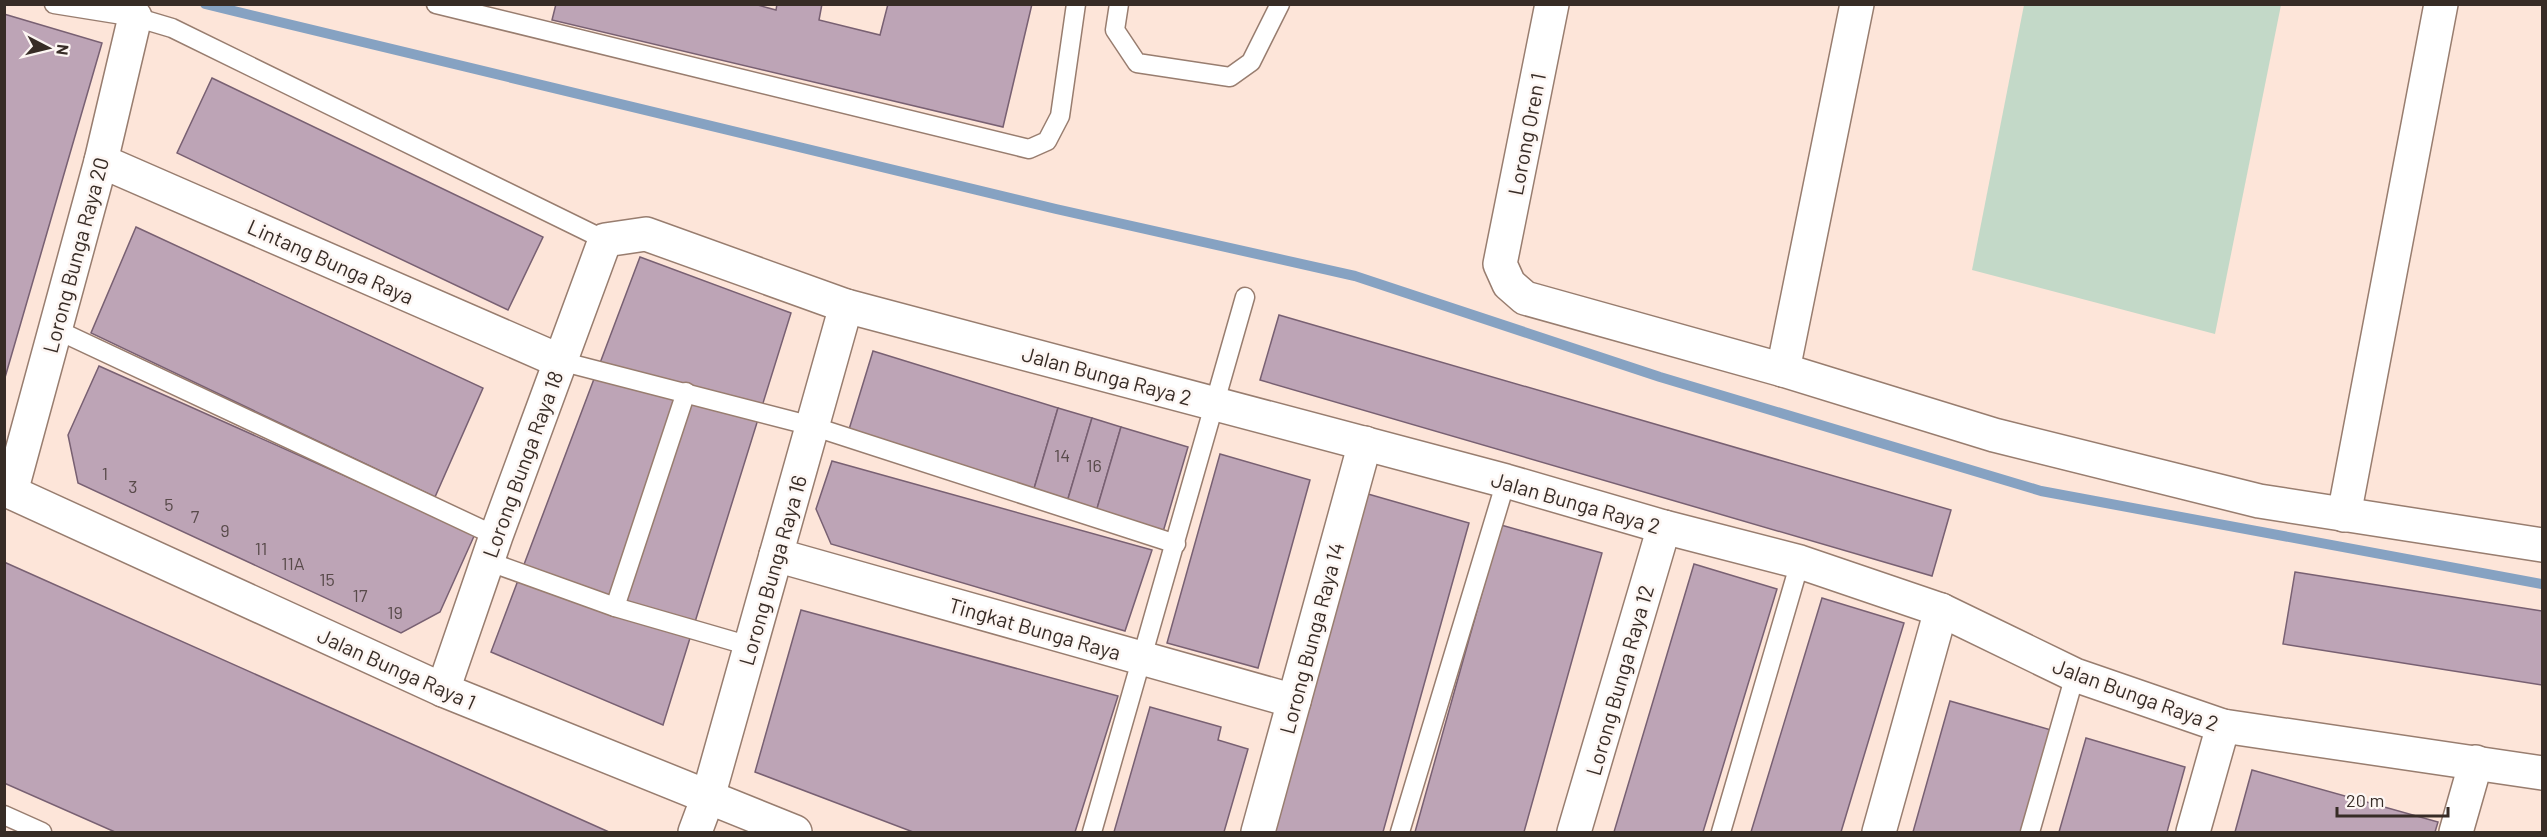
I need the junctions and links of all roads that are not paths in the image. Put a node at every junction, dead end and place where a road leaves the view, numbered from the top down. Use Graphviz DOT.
graph roads {
  1 [pos="54,4"];
  2 [pos="436,4"];
  3 [pos="1076,4"];
  4 [pos="1119,4"];
  5 [pos="1280,4"];
  6 [pos="1552,4"];
  7 [pos="1857,4"];
  8 [pos="2441,4"];
  9 [pos="487,11"];
  10 [pos="135,17"];
  11 [pos="102,161"];
  12 [pos="605,240"];
  13 [pos="1245,297"];
  14 [pos="846,306"];
  15 [pos="55,329"];
  16 [pos="560,361"];
  17 [pos="1783,370"];
  18 [pos="686,392"];
  19 [pos="1216,403"];
  20 [pos="812,426"];
  21 [pos="1365,443"];
  22 [pos="1506,481"];
  23 [pos="8,491"];
  24 [pos="2344,514"];
  25 [pos="1664,527"];
  26 [pos="1176,544"];
  27 [pos="2542,545"];
  28 [pos="492,548"];
  29 [pos="776,555"];
  30 [pos="1800,562"];
  31 [pos="615,607"];
  32 [pos="1941,610"];
  33 [pos="750,646"];
  34 [pos="1143,658"];
  35 [pos="2074,675"];
  36 [pos="443,690"];
  37 [pos="1294,700"];
  38 [pos="2223,726"];
  39 [pos="2475,762"];
  40 [pos="2542,773"];
  41 [pos="708,797"];
  42 [pos="4,815"];
  43 [pos="42,832"];
  44 [pos="695,832"];
  45 [pos="795,832"];
  46 [pos="1092,832"];
  47 [pos="1258,832"];
  48 [pos="1400,832"];
  49 [pos="1574,832"];
  50 [pos="1721,832"];
  51 [pos="1879,832"];
  52 [pos="2030,832"];
  53 [pos="2193,832"];
  54 [pos="2456,832"];
  1 -- 10 [label="lane"];
  2 -- 9 [label="lane"];
  3 -- 9 [label="lane"];
  4 -- 5 [label="lane"];
  6 -- 17 [label="street, Lorong Oren 1"];
  7 -- 17 [label="street"];
  8 -- 24 [label="street"];
  10 -- 11 [label="street, Lorong Bunga Raya 20"];
  10 -- 12 [label="lane"];
  11 -- 15 [label="street, Lorong Bunga Raya 20"];
  11 -- 16 [label="street, Lintang Bunga Raya"];
  12 -- 14 [label="street, Jalan Bunga Raya 2"];
  12 -- 16 [label="street, Lorong Bunga Raya 18"];
  13 -- 19 [label="lane"];
  14 -- 19 [label="street, Jalan Bunga Raya 2"];
  14 -- 20 [label="street, Lorong Bunga Raya 16"];
  15 -- 23 [label="street, Lorong Bunga Raya 20"];
  15 -- 28 [label="lane"];
  16 -- 18 [label="lane"];
  16 -- 28 [label="street, Lorong Bunga Raya 18"];
  17 -- 24 [label="street"];
  18 -- 20 [label="lane"];
  18 -- 31 [label="lane"];
  19 -- 21 [label="street, Jalan Bunga Raya 2"];
  19 -- 26 [label="lane"];
  20 -- 26 [label="lane"];
  20 -- 29 [label="street, Lorong Bunga Raya 16"];
  21 -- 22 [label="street, Jalan Bunga Raya 2"];
  21 -- 37 [label="street, Lorong Bunga Raya 14"];
  22 -- 25 [label="street, Jalan Bunga Raya 2"];
  22 -- 48 [label="lane"];
  23 -- 36 [label="street, Jalan Bunga Raya 1"];
  24 -- 27 [label="street"];
  25 -- 30 [label="street, Jalan Bunga Raya 2"];
  25 -- 49 [label="street, Lorong Bunga Raya 12"];
  26 -- 34 [label="lane"];
  28 -- 31 [label="lane"];
  28 -- 36 [label="street, Lorong Bunga Raya 18"];
  29 -- 33 [label="street, Lorong Bunga Raya 16"];
  29 -- 34 [label="street, Tingkat Bunga Raya"];
  30 -- 32 [label="street, Jalan Bunga Raya 2"];
  30 -- 50 [label="lane"];
  31 -- 33 [label="lane"];
  32 -- 35 [label="street, Jalan Bunga Raya 2"];
  32 -- 51 [label="street"];
  33 -- 41 [label="street, Lorong Bunga Raya 16"];
  34 -- 37 [label="street, Tingkat Bunga Raya"];
  34 -- 46 [label="lane"];
  35 -- 38 [label="street, Jalan Bunga Raya 2"];
  35 -- 52 [label="lane"];
  36 -- 41 [label="street, Jalan Bunga Raya 1"];
  37 -- 47 [label="street, Lorong Bunga Raya 14"];
  38 -- 39 [label="street, Jalan Bunga Raya 2"];
  38 -- 53 [label="street"];
  39 -- 40 [label="street, Jalan Bunga Raya 2"];
  39 -- 54 [label="street"];
  41 -- 44 [label="street, Lorong Bunga Raya 16"];
  41 -- 45 [label="street, Jalan Bunga Raya 1"];
  42 -- 43 [label="lane"];
}
